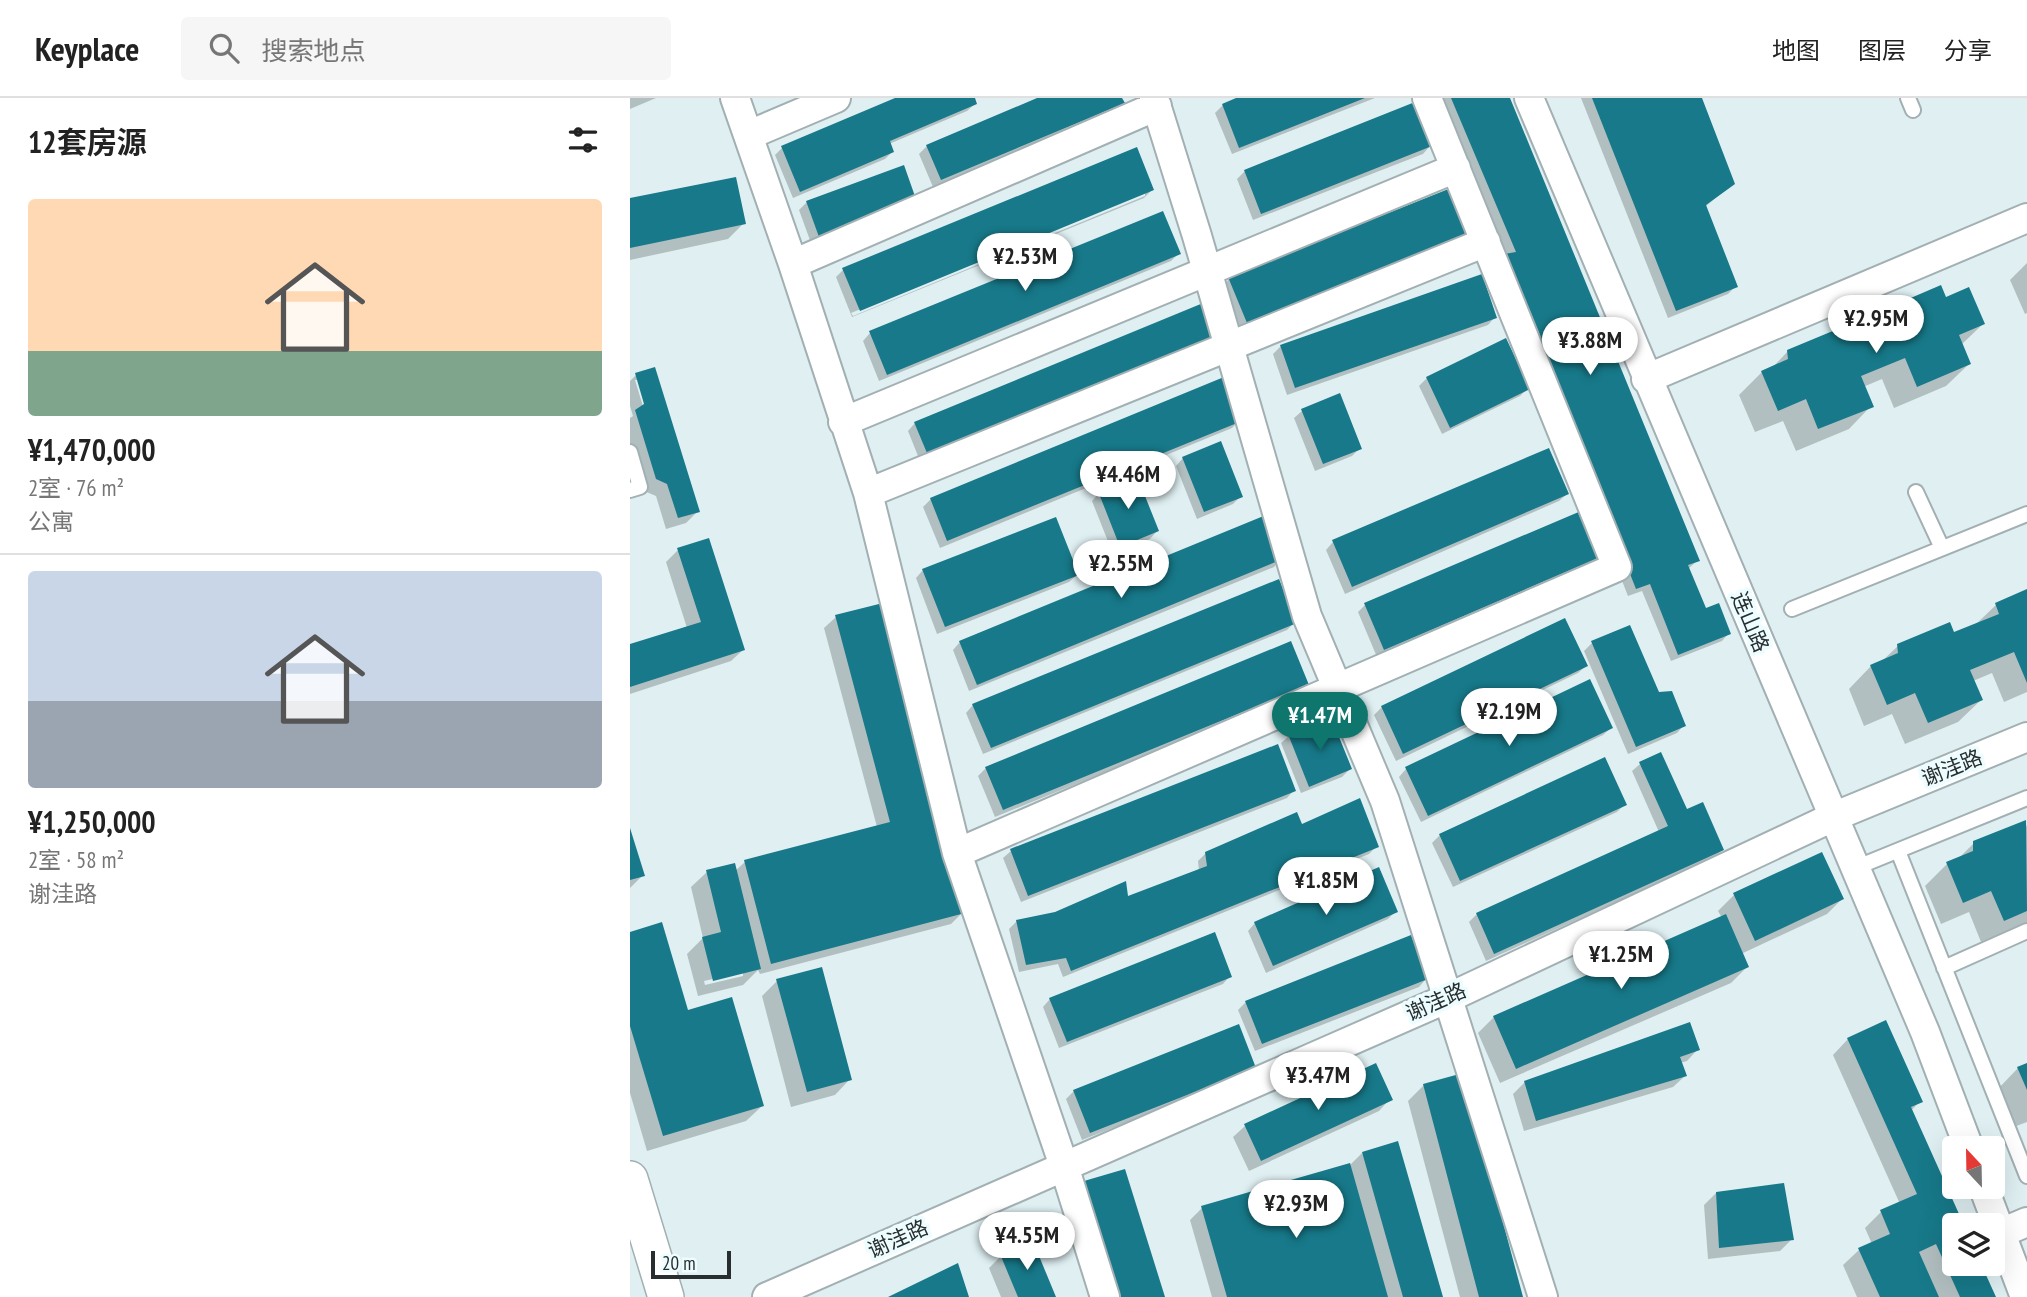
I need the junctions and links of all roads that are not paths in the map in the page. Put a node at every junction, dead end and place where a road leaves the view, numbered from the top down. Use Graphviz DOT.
graph roads {
  1 [pos="735,98"];
  2 [pos="836,98"];
  3 [pos="1427,98"];
  4 [pos="1528,98"];
  5 [pos="1155,102"];
  6 [pos="749,135"];
  7 [pos="1456,168"];
  8 [pos="2027,218"];
  9 [pos="1486,242"];
  10 [pos="793,264"];
  11 [pos="1207,270"];
  12 [pos="1229,345"];
  13 [pos="1646,379"];
  14 [pos="843,422"];
  15 [pos="630,452"];
  16 [pos="630,490"];
  17 [pos="1916,492"];
  18 [pos="868,493"];
  19 [pos="2027,513"];
  20 [pos="1942,548"];
  21 [pos="1792,609"];
  22 [pos="1337,687"];
  23 [pos="2027,737"];
  24 [pos="2027,798"];
  25 [pos="1833,817"];
  26 [pos="1898,851"];
  27 [pos="957,853"];
  28 [pos="1855,868"];
  29 [pos="2027,931"];
  30 [pos="1944,968"];
  31 [pos="1448,998"];
  32 [pos="1964,1136"];
  33 [pos="1064,1166"];
  34 [pos="2027,1176"];
  35 [pos="630,1179"];
  36 [pos="2027,1222"];
  37 [pos="2005,1231"];
  38 [pos="2005,1244"];
  39 [pos="666,1297"];
  40 [pos="766,1297"];
  41 [pos="1105,1297"];
  42 [pos="1543,1297"];
  43 [pos="2025,1297"];
  1 -- 6 [label="street"];
  2 -- 6 [label="street"];
  3 -- 7 [label="street"];
  4 -- 13 [label="street, 连山路"];
  5 -- 10 [label="street"];
  5 -- 11 [label="street"];
  6 -- 10 [label="street"];
  7 -- 9 [label="street"];
  7 -- 11 [label="street"];
  8 -- 13 [label="street"];
  9 -- 12 [label="street"];
  9 -- 22 [label="street"];
  10 -- 14 [label="street"];
  11 -- 12 [label="street"];
  11 -- 14 [label="street"];
  12 -- 18 [label="street"];
  12 -- 22 [label="street"];
  13 -- 25 [label="street, 连山路"];
  14 -- 18 [label="street"];
  15 -- 16 [label="lane"];
  17 -- 20 [label="lane"];
  18 -- 27 [label="street"];
  19 -- 20 [label="lane"];
  20 -- 21 [label="lane"];
  22 -- 27 [label="street"];
  22 -- 31 [label="street"];
  23 -- 25 [label="street, 谢洼路"];
  24 -- 26 [label="lane"];
  25 -- 28 [label="street, 连山路"];
  25 -- 31 [label="street, 谢洼路"];
  26 -- 28 [label="lane"];
  26 -- 30 [label="lane"];
  27 -- 33 [label="street"];
  28 -- 32 [label="street, 连山路"];
  29 -- 30 [label="lane"];
  30 -- 34 [label="lane"];
  31 -- 33 [label="street, 谢洼路"];
  31 -- 42 [label="street"];
  33 -- 40 [label="street, 谢洼路"];
  33 -- 41 [label="street"];
  35 -- 39 [label="street"];
  36 -- 37 [label="street"];
  38 -- 43 [label="street"];
}
